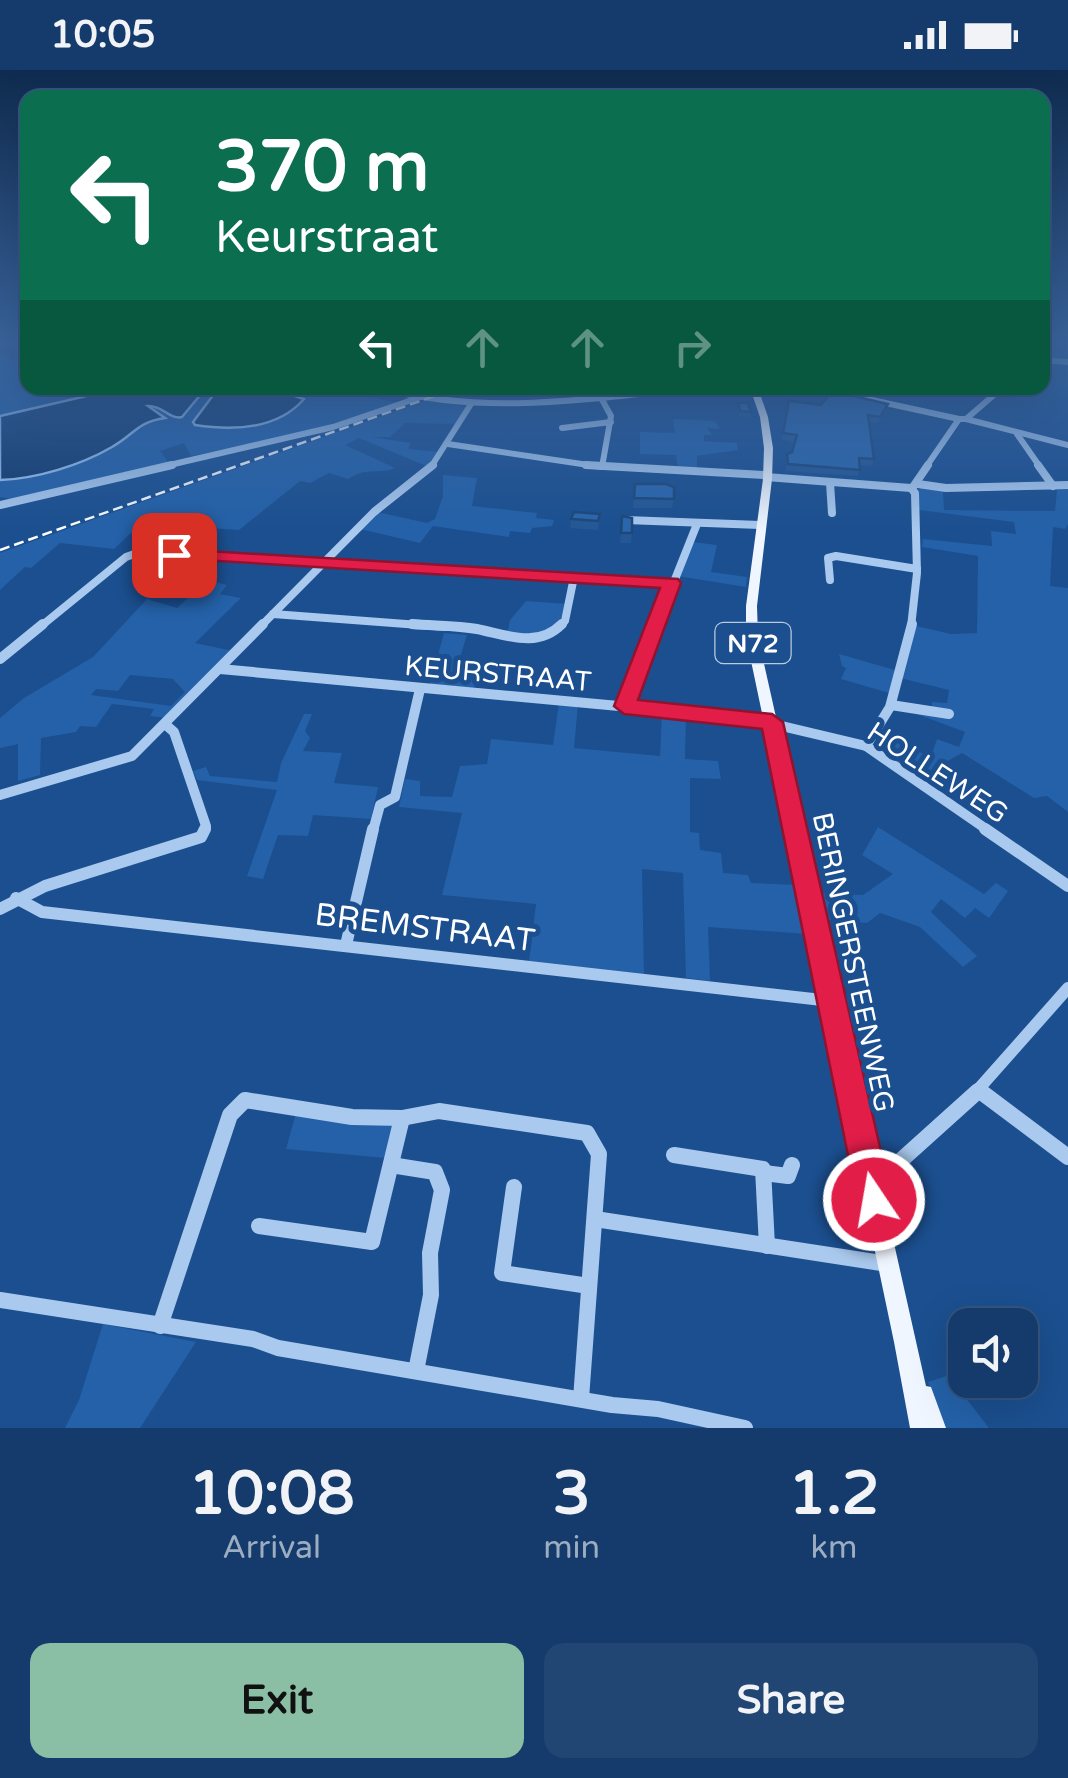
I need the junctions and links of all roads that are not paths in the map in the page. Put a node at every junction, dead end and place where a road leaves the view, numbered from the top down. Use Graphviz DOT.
graph roads {
  1 [pos="394,405"];
  2 [pos="470,405"];
  3 [pos="607,405"];
  4 [pos="761,405"];
  5 [pos="898,405"];
  6 [pos="980,405"];
  7 [pos="962,419"];
  8 [pos="611,422"];
  9 [pos="562,428"];
  10 [pos="1017,434"];
  11 [pos="448,444"];
  12 [pos="1068,444"];
  13 [pos="602,467"];
  14 [pos="766,476"];
  15 [pos="830,484"];
  16 [pos="1068,485"];
  17 [pos="914,486"];
  18 [pos="1053,486"];
  19 [pos="3,502"];
  20 [pos="832,513"];
  21 [pos="626,520"];
  22 [pos="697,524"];
  23 [pos="760,525"];
  24 [pos="323,563"];
  25 [pos="918,569"];
  26 [pos="574,577"];
  27 [pos="830,580"];
  28 [pos="672,583"];
  29 [pos="273,614"];
  30 [pos="0,659"];
  31 [pos="220,670"];
  32 [pos="420,688"];
  33 [pos="891,705"];
  34 [pos="624,706"];
  35 [pos="949,714"];
  36 [pos="772,722"];
  37 [pos="166,725"];
  38 [pos="866,746"];
  39 [pos="0,795"];
  40 [pos="1068,886"];
  41 [pos="16,898"];
  42 [pos="0,908"];
  43 [pos="346,945"];
  44 [pos="1068,988"];
  45 [pos="832,1001"];
  46 [pos="978,1090"];
  47 [pos="402,1118"];
  48 [pos="674,1155"];
  49 [pos="1068,1157"];
  50 [pos="390,1165"];
  51 [pos="792,1165"];
  52 [pos="868,1172"];
  53 [pos="764,1173"];
  54 [pos="514,1187"];
  55 [pos="595,1219"];
  56 [pos="259,1226"];
  57 [pos="767,1246"];
  58 [pos="888,1264"];
  59 [pos="589,1286"];
  60 [pos="0,1300"];
  61 [pos="160,1326"];
  62 [pos="910,1362"];
  63 [pos="416,1371"];
  64 [pos="581,1399"];
  65 [pos="745,1428"];
  66 [pos="922,1428"];
  67 [pos="934,1428"];
  1 -- 19 [label="street"];
  2 -- 11 [label="street"];
  3 -- 8 [label="street"];
  4 -- 14 [label="main road, BERINGERSTEENWEG / N72"];
  5 -- 7 [label="street"];
  6 -- 7 [label="street"];
  7 -- 10 [label="street"];
  7 -- 17 [label="street"];
  8 -- 9 [label="street"];
  8 -- 13 [label="street"];
  10 -- 12 [label="street"];
  10 -- 18 [label="street"];
  11 -- 13 [label="street"];
  11 -- 24 [label="street"];
  13 -- 14 [label="street"];
  14 -- 15 [label="street"];
  14 -- 23 [label="main road, BERINGERSTEENWEG / N72"];
  15 -- 17 [label="street"];
  15 -- 20 [label="street"];
  16 -- 18 [label="street"];
  17 -- 18 [label="street"];
  17 -- 25 [label="street"];
  21 -- 22 [label="street"];
  22 -- 23 [label="street"];
  22 -- 28 [label="street"];
  23 -- 36 [label="main road, BERINGERSTEENWEG / N72"];
  24 -- 26 [label="street"];
  24 -- 29 [label="street"];
  24 -- 30 [label="street"];
  25 -- 27 [label="street"];
  25 -- 33 [label="street"];
  26 -- 28 [label="street"];
  26 -- 29 [label="street"];
  28 -- 34 [label="street"];
  29 -- 31 [label="street"];
  31 -- 32 [label="street, KEURSTRAAT"];
  31 -- 37 [label="street"];
  32 -- 34 [label="street, KEURSTRAAT"];
  32 -- 43 [label="street"];
  33 -- 35 [label="street"];
  33 -- 38 [label="street"];
  34 -- 36 [label="street, KEURSTRAAT"];
  36 -- 38 [label="street, HOLLEWEG"];
  36 -- 45 [label="main road, BERINGERSTEENWEG / N72"];
  37 -- 39 [label="street"];
  37 -- 41 [label="street"];
  38 -- 40 [label="street, HOLLEWEG"];
  41 -- 42 [label="street"];
  41 -- 43 [label="street, BREMSTRAAT"];
  43 -- 45 [label="street, BREMSTRAAT"];
  44 -- 46 [label="street"];
  45 -- 52 [label="main road, BERINGERSTEENWEG / N72"];
  46 -- 49 [label="street"];
  46 -- 52 [label="street"];
  47 -- 50 [label="street"];
  47 -- 55 [label="street"];
  47 -- 61 [label="street"];
  48 -- 53 [label="street"];
  50 -- 56 [label="street"];
  50 -- 63 [label="street"];
  51 -- 53 [label="street"];
  52 -- 58 [label="main road, BERINGERSTEENWEG / N72"];
  53 -- 57 [label="street"];
  54 -- 59 [label="street"];
  55 -- 57 [label="street"];
  55 -- 59 [label="street"];
  57 -- 58 [label="street"];
  58 -- 62 [label="main road, BERINGERSTEENWEG / N72"];
  59 -- 64 [label="street"];
  60 -- 61 [label="street"];
  61 -- 63 [label="street"];
  62 -- 66 [label="main road, BERINGERSTEENWEG / N72"];
  62 -- 67 [label="main road, BERINGERSTEENWEG / N72"];
  63 -- 64 [label="street"];
  64 -- 65 [label="street"];
}
